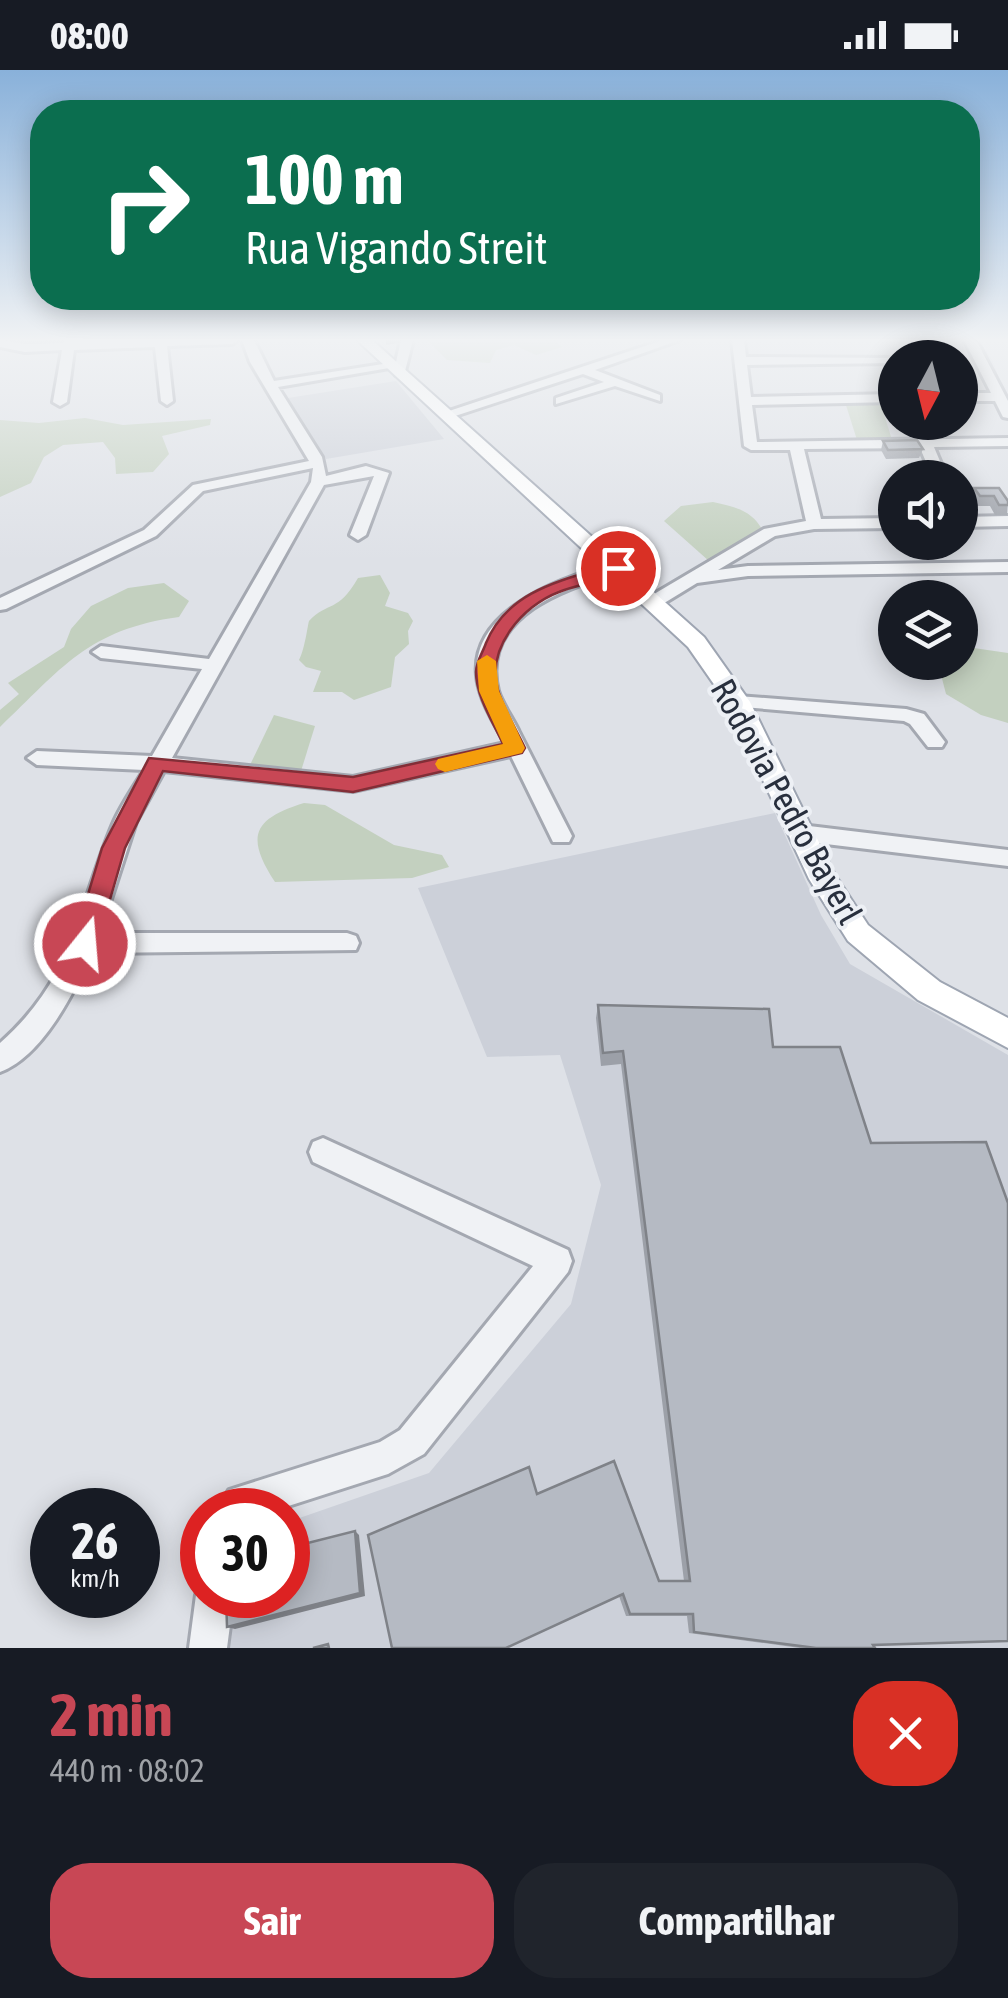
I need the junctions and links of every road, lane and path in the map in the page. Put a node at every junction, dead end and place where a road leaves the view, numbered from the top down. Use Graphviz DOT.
graph roads {
  1 [pos="288,414"];
  2 [pos="447,414"];
  3 [pos="747,414"];
  4 [pos="1008,442"];
  5 [pos="925,443"];
  6 [pos="796,445"];
  7 [pos="932,460"];
  8 [pos="318,463"];
  9 [pos="318,482"];
  10 [pos="1008,521"];
  11 [pos="978,522"];
  12 [pos="878,523"];
  13 [pos="814,524"];
  14 [pos="358,535"];
  15 [pos="1008,567"];
  16 [pos="618,568"];
  17 [pos="696,578"];
  18 [pos="655,602"];
  19 [pos="0,606"];
  20 [pos="101,652"];
  21 [pos="214,665"];
  22 [pos="738,702"];
  23 [pos="935,742"];
  24 [pos="515,748"];
  25 [pos="37,758"];
  26 [pos="156,763"];
  27 [pos="801,833"];
  28 [pos="560,836"];
  29 [pos="1008,858"];
  30 [pos="347,943"];
  31 [pos="85,944"];
  32 [pos="1008,1034"];
  33 [pos="0,1060"];
  34 [pos="323,1152"];
  35 [pos="290,1488"];
  36 [pos="211,1618"];
  37 [pos="208,1648"];
  1 -- 8 [label="street"];
  2 -- 16 [label="main road, Rodovia Pedro Bayerl"];
  3 -- 6 [label="street"];
  4 -- 5 [label="street"];
  5 -- 6 [label="street"];
  5 -- 7 [label="street"];
  6 -- 13 [label="street"];
  8 -- 9 [label="street"];
  8 -- 19 [label="street"];
  9 -- 14 [label="street"];
  9 -- 21 [label="street"];
  10 -- 11 [label="street"];
  12 -- 13 [label="street"];
  13 -- 17 [label="street"];
  15 -- 17 [label="street"];
  16 -- 18 [label="main road, Rodovia Pedro Bayerl"];
  16 -- 24 [label="street"];
  17 -- 18 [label="street"];
  18 -- 22 [label="main road, Rodovia Pedro Bayerl"];
  20 -- 21 [label="street"];
  21 -- 26 [label="street"];
  22 -- 23 [label="street"];
  22 -- 27 [label="main road, Rodovia Pedro Bayerl"];
  24 -- 26 [label="street"];
  24 -- 28 [label="street"];
  25 -- 26 [label="street"];
  26 -- 31 [label="street"];
  27 -- 29 [label="street"];
  27 -- 32 [label="main road, Rodovia Pedro Bayerl"];
  30 -- 31 [label="street"];
  31 -- 33 [label="street"];
  34 -- 35 [label="street"];
  36 -- 37 [label="street"];
}
